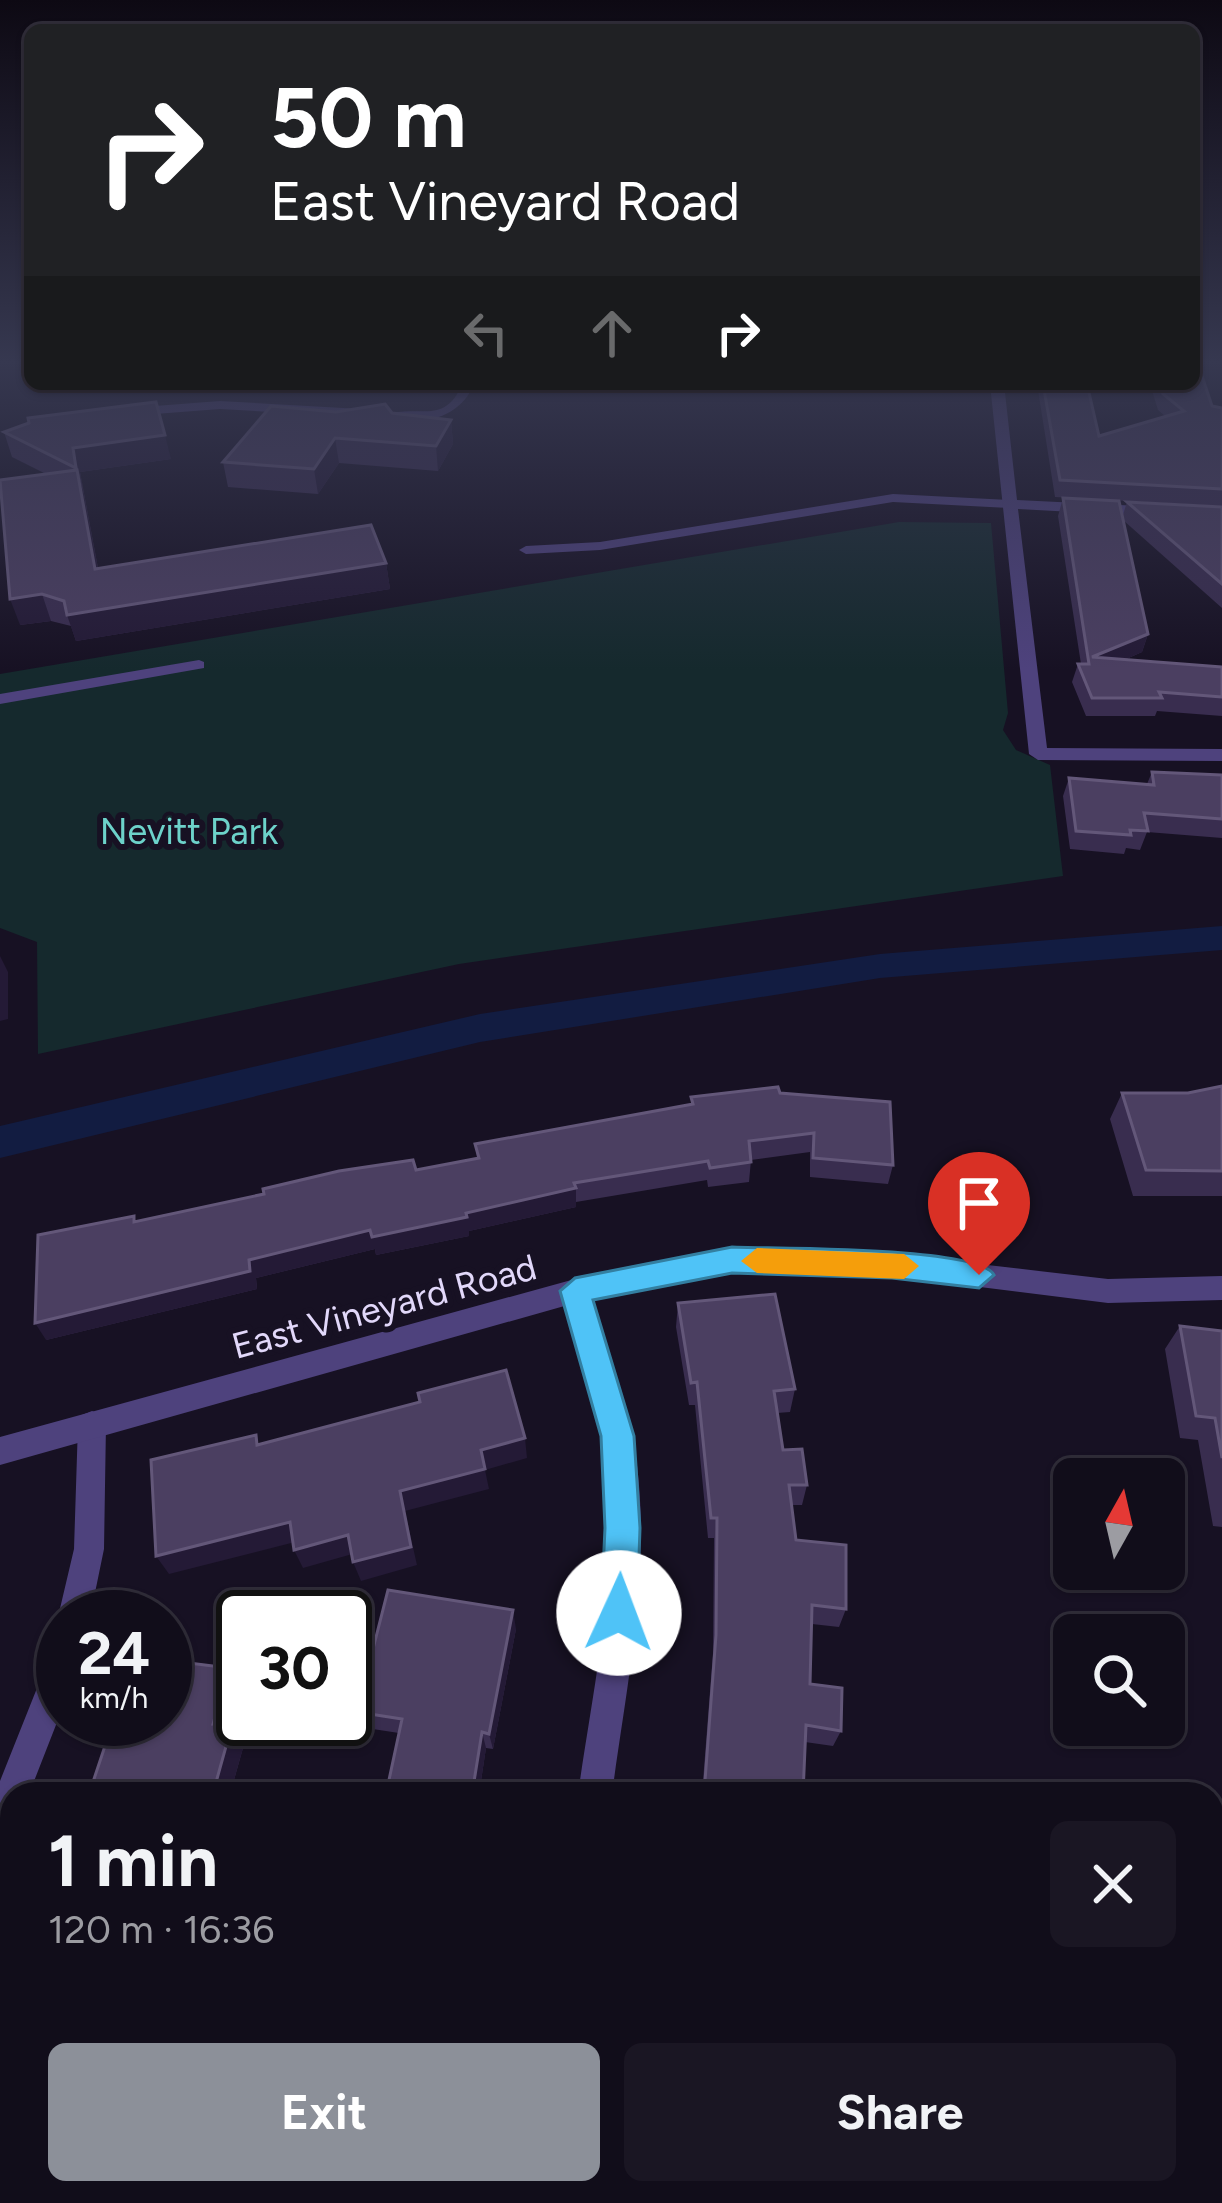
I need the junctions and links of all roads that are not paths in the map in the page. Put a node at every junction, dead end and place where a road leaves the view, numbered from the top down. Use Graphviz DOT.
graph roads {
  1 [pos="1006,464"];
  2 [pos="1010,504"];
  3 [pos="1222,515"];
  4 [pos="526,550"];
  5 [pos="200,665"];
  6 [pos="0,699"];
  7 [pos="1222,755"];
  8 [pos="1222,1288"];
  9 [pos="575,1291"];
  10 [pos="92,1424"];
  11 [pos="0,1451"];
  12 [pos="80,1590"];
  13 [pos="36,1734"];
  14 [pos="17,1782"];
  15 [pos="597,1782"];
  1 -- 2 [label="street"];
  2 -- 3 [label="street"];
  2 -- 4 [label="lane"];
  2 -- 7 [label="street"];
  5 -- 6 [label="lane"];
  8 -- 9 [label="street, East Vineyard Road"];
  9 -- 10 [label="street, East Vineyard Road"];
  9 -- 15 [label="street"];
  10 -- 11 [label="street, East Vineyard Road"];
  10 -- 12 [label="street"];
  13 -- 14 [label="street"];
}
